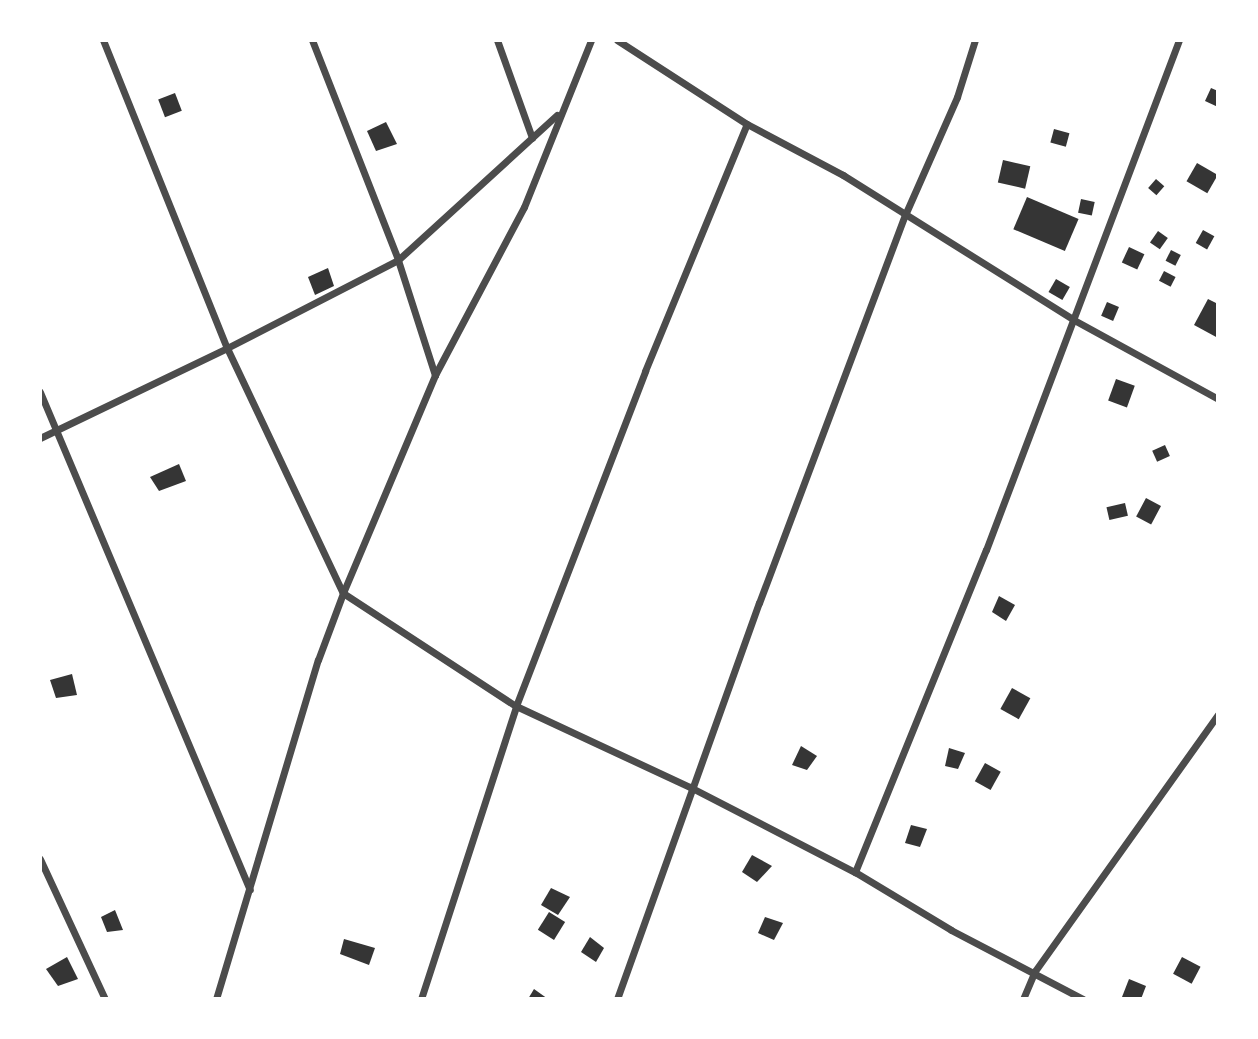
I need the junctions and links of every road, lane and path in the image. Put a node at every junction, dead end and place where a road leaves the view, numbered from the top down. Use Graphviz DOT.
graph roads {
  1 [pos="103,40"];
  2 [pos="312,40"];
  3 [pos="497,40"];
  4 [pos="591,40"];
  5 [pos="617,40"];
  6 [pos="975,40"];
  7 [pos="1179,40"];
  8 [pos="560,112"];
  9 [pos="747,124"];
  10 [pos="532,138"];
  11 [pos="905,215"];
  12 [pos="398,260"];
  13 [pos="1074,320"];
  14 [pos="227,348"];
  15 [pos="435,375"];
  16 [pos="40,393"];
  17 [pos="1218,399"];
  18 [pos="57,431"];
  19 [pos="40,438"];
  20 [pos="343,593"];
  21 [pos="516,706"];
  22 [pos="1218,714"];
  23 [pos="690,787"];
  24 [pos="41,865"];
  25 [pos="855,872"];
  26 [pos="250,891"];
  27 [pos="1035,971"];
  28 [pos="105,999"];
  29 [pos="216,999"];
  30 [pos="421,999"];
  31 [pos="617,999"];
  32 [pos="1023,999"];
  33 [pos="1083,999"];
  1 -- 14 [label="street"];
  2 -- 12 [label="street"];
  3 -- 10 [label="street"];
  4 -- 8 [label="street"];
  5 -- 9 [label="street"];
  6 -- 11 [label="street"];
  7 -- 13 [label="street"];
  8 -- 10 [label="street"];
  8 -- 15 [label="street"];
  9 -- 11 [label="street"];
  9 -- 21 [label="street"];
  10 -- 12 [label="street"];
  11 -- 13 [label="street"];
  11 -- 23 [label="street"];
  12 -- 14 [label="street"];
  12 -- 15 [label="street"];
  13 -- 17 [label="street"];
  13 -- 25 [label="street"];
  14 -- 18 [label="street"];
  14 -- 20 [label="street"];
  15 -- 20 [label="street"];
  16 -- 18 [label="street"];
  18 -- 19 [label="street"];
  18 -- 26 [label="street"];
  20 -- 21 [label="street"];
  20 -- 26 [label="street"];
  21 -- 23 [label="street"];
  21 -- 30 [label="street"];
  22 -- 27 [label="street"];
  23 -- 25 [label="street"];
  23 -- 31 [label="street"];
  24 -- 28 [label="street"];
  25 -- 27 [label="street"];
  26 -- 29 [label="street"];
  27 -- 32 [label="street"];
  27 -- 33 [label="street"];
}
